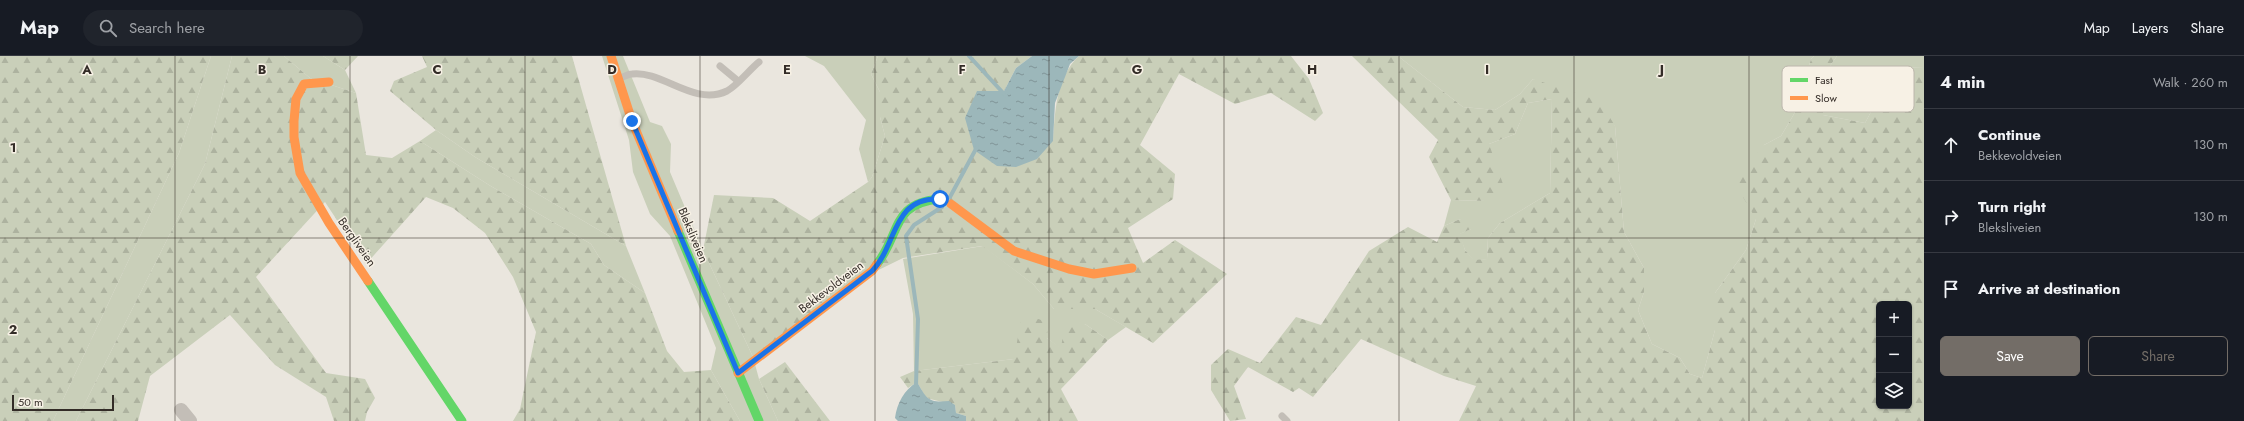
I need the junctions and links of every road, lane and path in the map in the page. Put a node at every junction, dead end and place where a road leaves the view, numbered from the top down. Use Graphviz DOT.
graph roads {
  1 [pos="611,56"];
  2 [pos="759,62"];
  3 [pos="720,66"];
  4 [pos="618,79"];
  5 [pos="738,81"];
  6 [pos="329,82"];
  7 [pos="940,199"];
  8 [pos="952,204"];
  9 [pos="1132,268"];
  10 [pos="738,373"];
  11 [pos="181,410"];
  12 [pos="190,421"];
  13 [pos="462,421"];
  14 [pos="758,421"];
  1 -- 4 [label="street, Bleksliveien"];
  2 -- 5 [label="lane"];
  3 -- 5 [label="lane"];
  4 -- 5 [label="lane"];
  4 -- 10 [label="street, Bleksliveien"];
  6 -- 13 [label="street, Bergliveien"];
  7 -- 10 [label="street, Bekkevoldveien"];
  8 -- 9 [label="street"];
  10 -- 14 [label="street, Bleksliveien"];
  11 -- 12 [label="street"];
}
